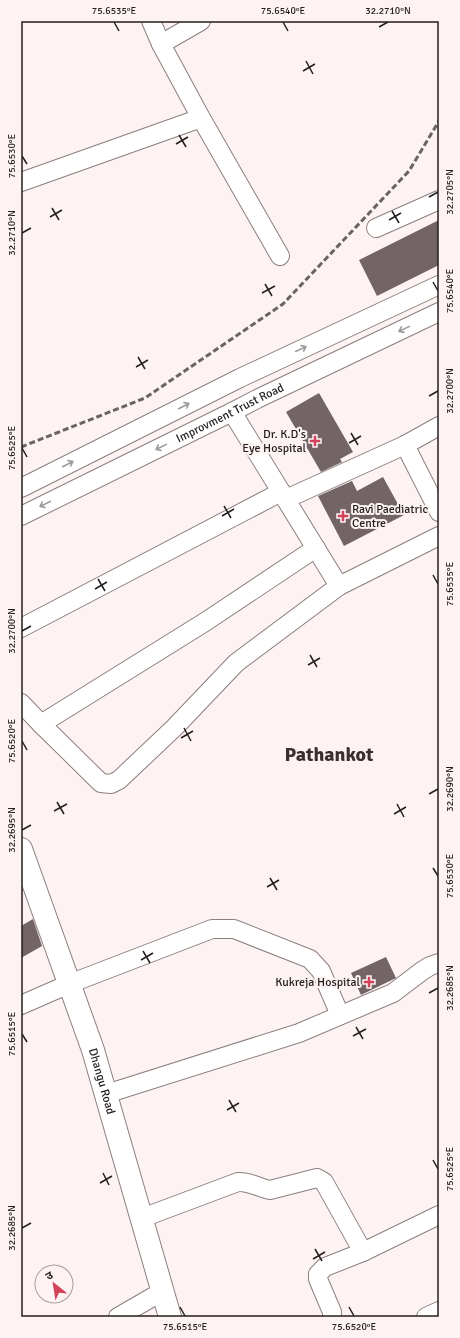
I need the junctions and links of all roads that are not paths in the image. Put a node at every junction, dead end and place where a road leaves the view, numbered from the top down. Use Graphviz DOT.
graph roads {
  1 [pos="151,21"];
  2 [pos="201,21"];
  3 [pos="161,44"];
  4 [pos="201,118"];
  5 [pos="21,182"];
  6 [pos="439,200"];
  7 [pos="376,228"];
  8 [pos="280,256"];
  9 [pos="439,285"];
  10 [pos="439,312"];
  11 [pos="240,378"];
  12 [pos="257,399"];
  13 [pos="232,412"];
  14 [pos="439,426"];
  15 [pos="404,445"];
  16 [pos="21,488"];
  17 [pos="283,496"];
  18 [pos="439,512"];
  19 [pos="21,516"];
  20 [pos="439,536"];
  21 [pos="316,548"];
  22 [pos="339,586"];
  23 [pos="21,628"];
  24 [pos="21,703"];
  25 [pos="41,724"];
  26 [pos="21,849"];
  27 [pos="439,963"];
  28 [pos="69,984"];
  29 [pos="21,1005"];
  30 [pos="340,1016"];
  31 [pos="106,1094"];
  32 [pos="439,1215"];
  33 [pos="142,1218"];
  34 [pos="363,1252"];
  35 [pos="163,1291"];
  36 [pos="439,1311"];
  37 [pos="118,1317"];
  38 [pos="170,1317"];
  39 [pos="332,1317"];
  40 [pos="426,1317"];
  1 -- 3 [label="street"];
  2 -- 3 [label="street"];
  3 -- 4 [label="street"];
  4 -- 5 [label="street"];
  4 -- 8 [label="street"];
  6 -- 7 [label="street"];
  11 -- 9 [label="street, one-way"];
  10 -- 12 [label="street, Improvment Trust Road, one-way"];
  11 -- 12 [label="street"];
  16 -- 11 [label="street, one-way"];
  12 -- 13 [label="street, Improvment Trust Road"];
  13 -- 17 [label="street"];
  13 -- 19 [label="street, Improvment Trust Road, one-way"];
  14 -- 15 [label="street"];
  15 -- 17 [label="street"];
  15 -- 18 [label="street"];
  17 -- 21 [label="street"];
  17 -- 23 [label="street"];
  20 -- 22 [label="street"];
  21 -- 22 [label="street"];
  21 -- 25 [label="street"];
  22 -- 25 [label="street"];
  24 -- 25 [label="street"];
  26 -- 28 [label="street, Dhangu Road"];
  27 -- 30 [label="street"];
  28 -- 29 [label="street"];
  28 -- 30 [label="street"];
  28 -- 31 [label="street, Dhangu Road"];
  30 -- 31 [label="street"];
  31 -- 33 [label="street, Dhangu Road"];
  32 -- 34 [label="street"];
  33 -- 34 [label="street"];
  33 -- 35 [label="street, Dhangu Road"];
  34 -- 39 [label="street"];
  35 -- 37 [label="street"];
  35 -- 38 [label="street, Dhangu Road"];
  36 -- 40 [label="street"];
}
